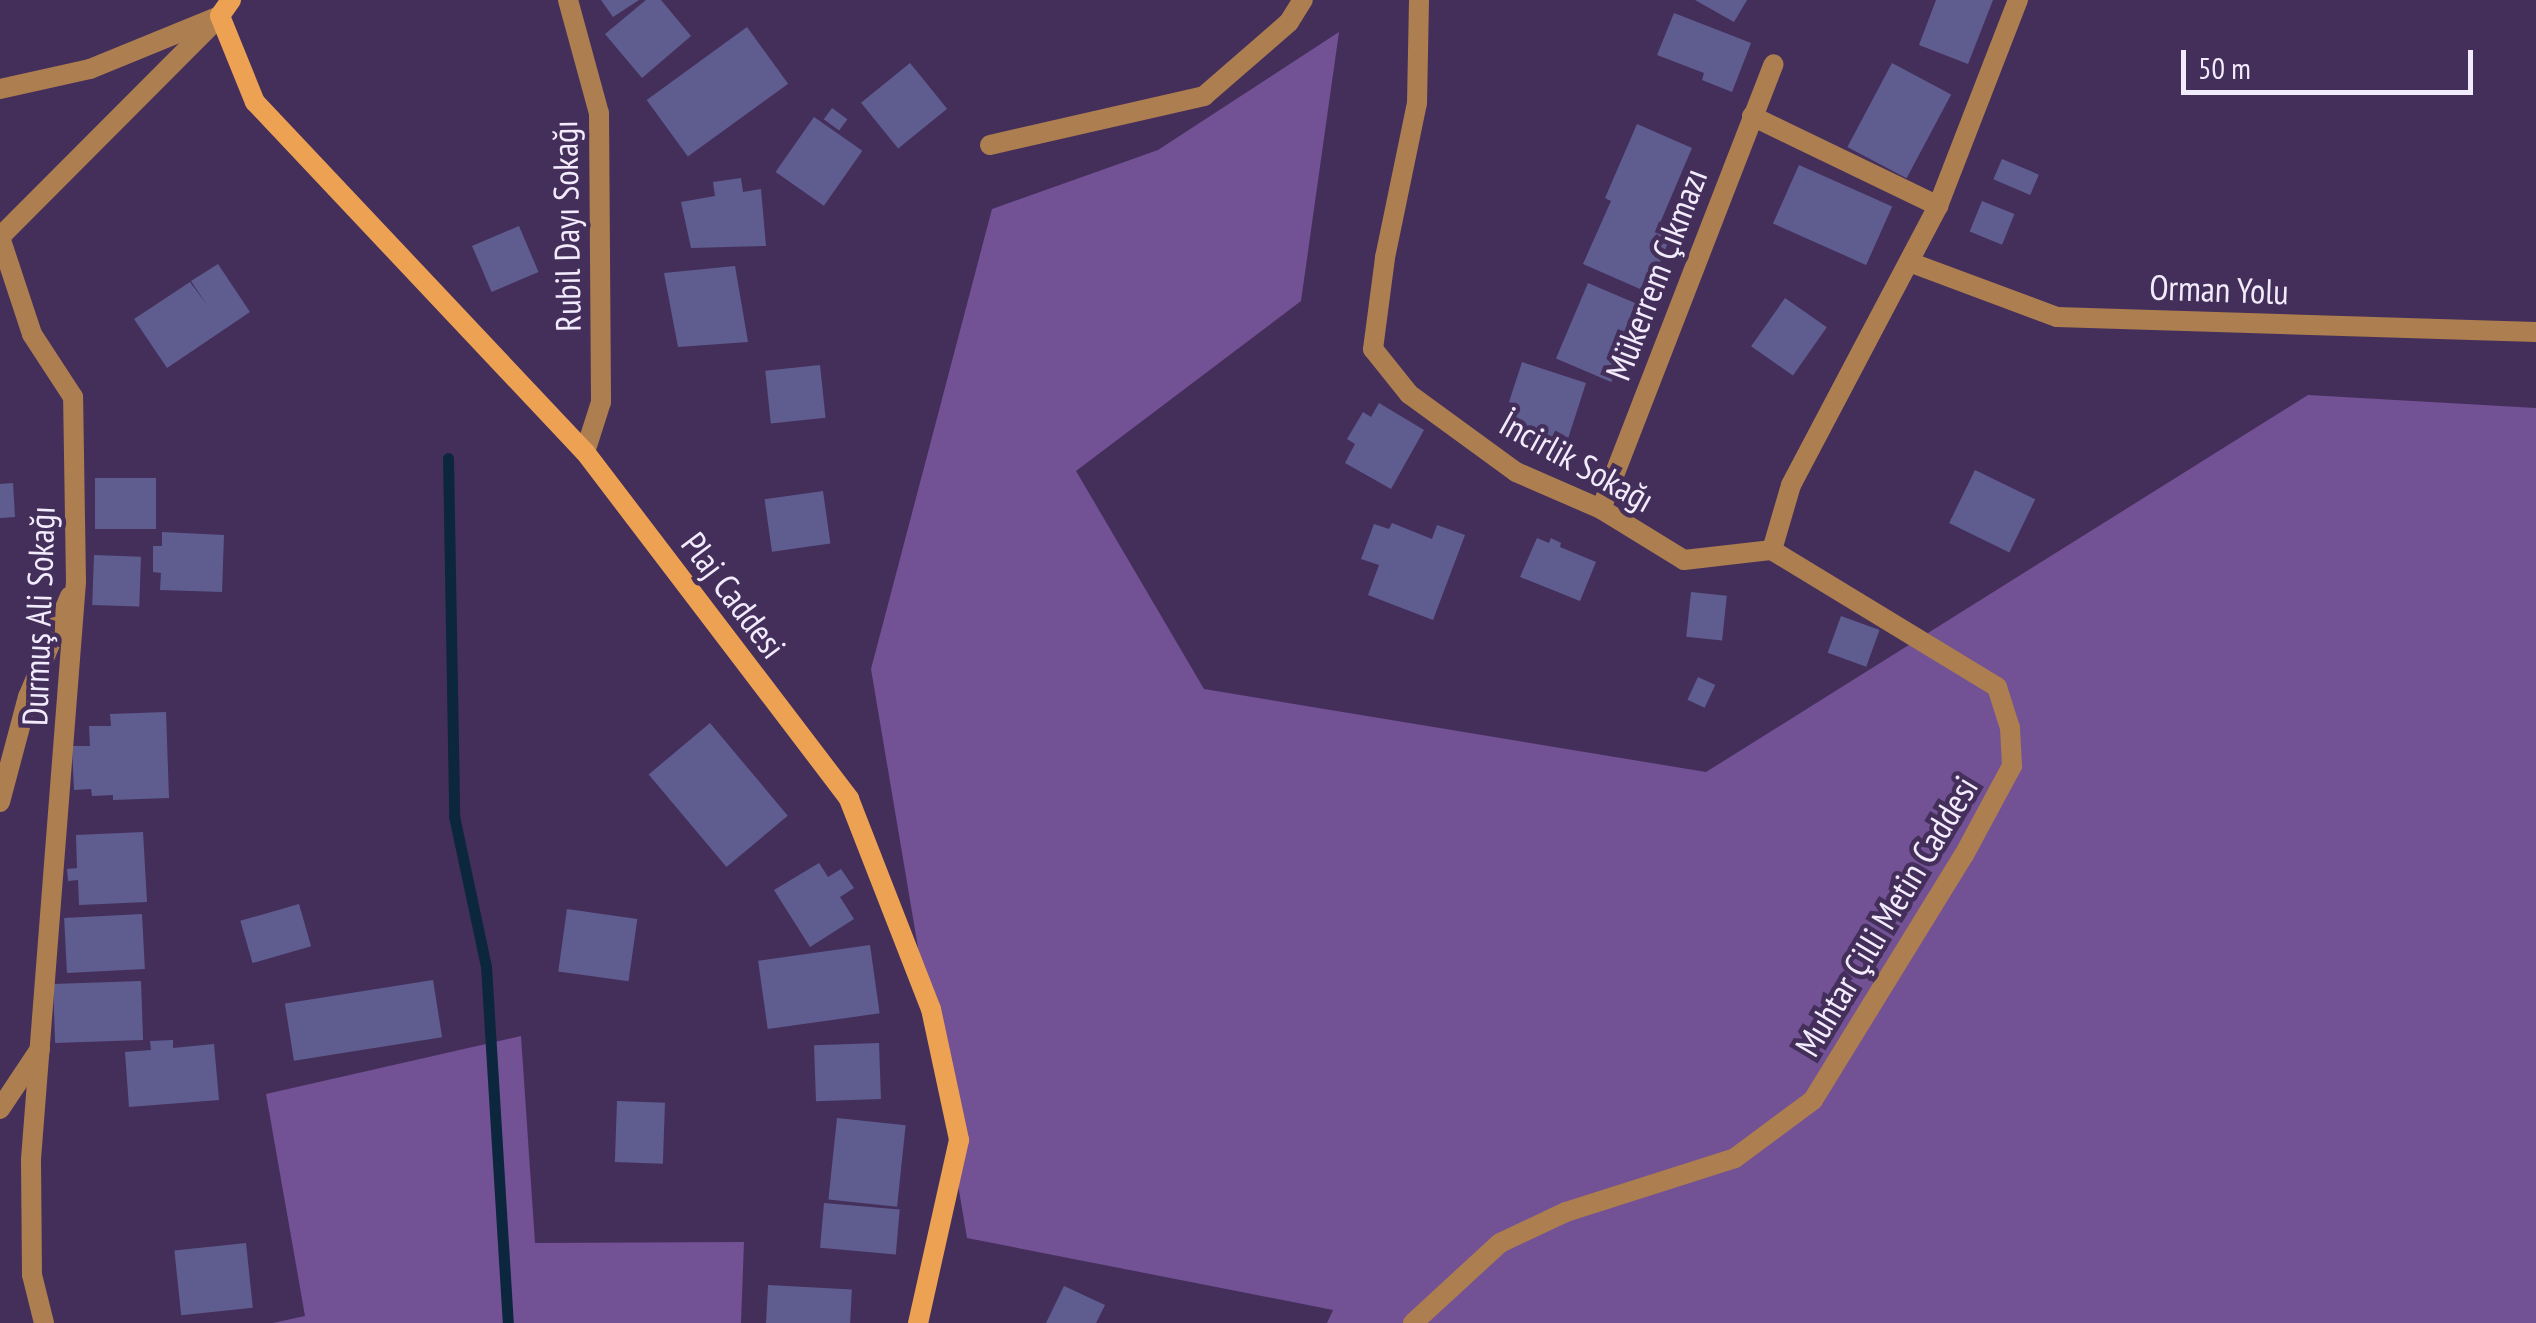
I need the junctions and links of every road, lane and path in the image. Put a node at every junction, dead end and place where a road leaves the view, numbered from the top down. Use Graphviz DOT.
graph roads {
  1 [pos="568,0"];
  2 [pos="1303,0"];
  3 [pos="1419,0"];
  4 [pos="2018,0"];
  5 [pos="225,8"];
  6 [pos="1774,64"];
  7 [pos="0,90"];
  8 [pos="1752,116"];
  9 [pos="990,145"];
  10 [pos="1938,206"];
  11 [pos="1909,262"];
  12 [pos="2536,332"];
  13 [pos="584,452"];
  14 [pos="1601,509"];
  15 [pos="1772,550"];
  16 [pos="76,582"];
  17 [pos="0,802"];
  18 [pos="41,1047"];
  19 [pos="0,1109"];
  20 [pos="44,1323"];
  21 [pos="918,1323"];
  22 [pos="1413,1323"];
  1 -- 13 [label="street, Rubil Dayı Sokağı"];
  2 -- 9 [label="street"];
  3 -- 14 [label="street, İncirlik Sokağı"];
  4 -- 10 [label="street"];
  5 -- 7 [label="street"];
  5 -- 13 [label="street, Plaj Caddesi"];
  5 -- 16 [label="street, Durmuş Ali Sokağı"];
  6 -- 8 [label="street, Mükerrem Çıkmazı"];
  8 -- 10 [label="street"];
  8 -- 14 [label="street, Mükerrem Çıkmazı"];
  10 -- 11 [label="street"];
  11 -- 12 [label="street, Orman Yolu"];
  11 -- 15 [label="street"];
  13 -- 21 [label="street, Plaj Caddesi"];
  14 -- 15 [label="street, İncirlik Sokağı"];
  15 -- 22 [label="street, Muhtar Çilli Metin Caddesi"];
  16 -- 17 [label="street"];
  16 -- 18 [label="street, Durmuş Ali Sokağı"];
  18 -- 19 [label="street"];
  18 -- 20 [label="street, Durmuş Ali Sokağı"];
}
